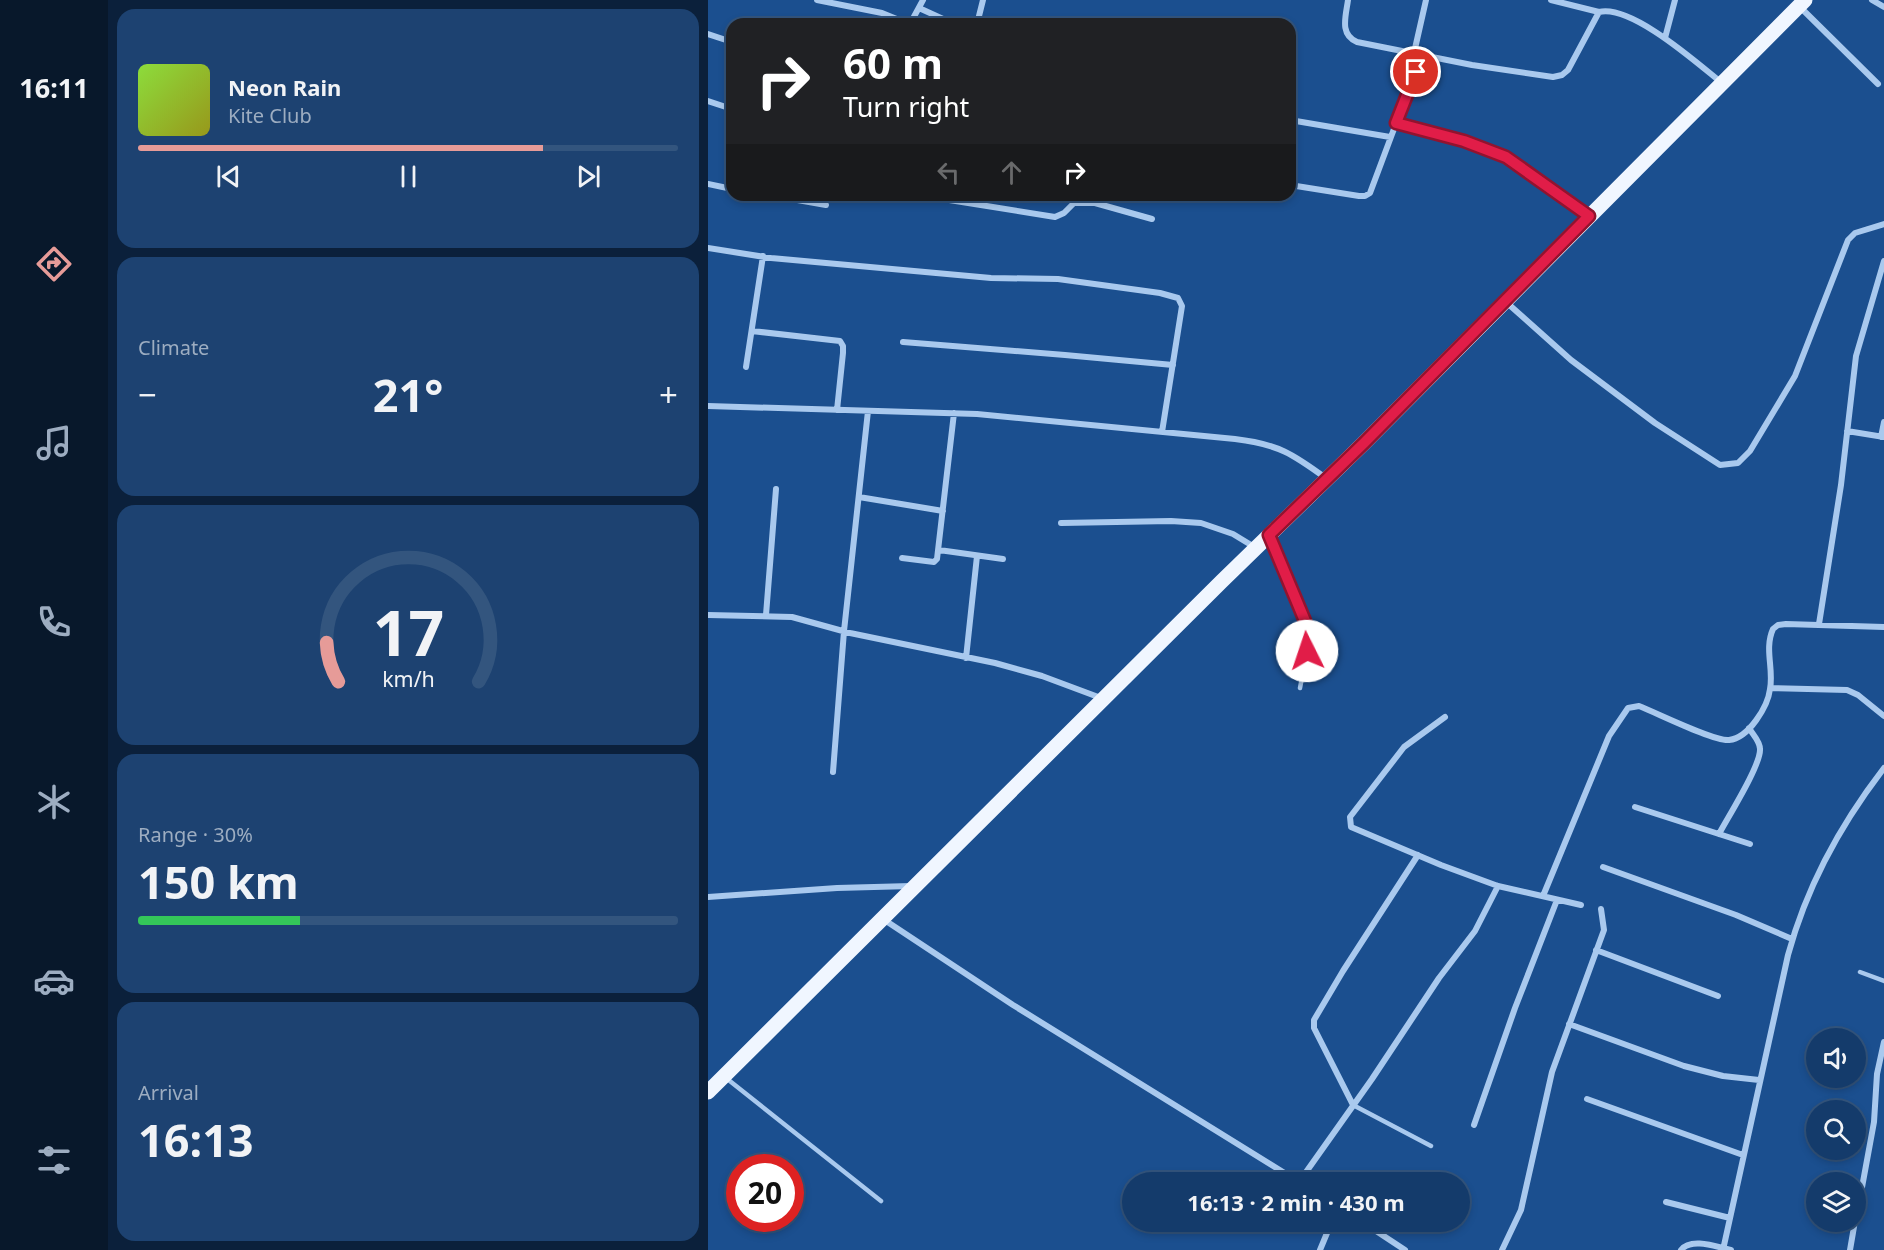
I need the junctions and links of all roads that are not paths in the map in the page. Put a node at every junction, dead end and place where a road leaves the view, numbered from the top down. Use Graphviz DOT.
graph roads {
  1 [pos="817,0"];
  2 [pos="923,0"];
  3 [pos="983,0"];
  4 [pos="1348,0"];
  5 [pos="1426,0"];
  6 [pos="1551,0"];
  7 [pos="1675,0"];
  8 [pos="1872,0"];
  9 [pos="1802,3"];
  10 [pos="1884,7"];
  11 [pos="919,8"];
  12 [pos="1599,12"];
  13 [pos="895,18"];
  14 [pos="913,18"];
  15 [pos="941,18"];
  16 [pos="978,18"];
  17 [pos="708,34"];
  18 [pos="1665,39"];
  19 [pos="726,40"];
  20 [pos="1414,52"];
  21 [pos="1422,54"];
  22 [pos="1722,83"];
  23 [pos="1878,84"];
  24 [pos="708,101"];
  25 [pos="726,107"];
  26 [pos="1296,121"];
  27 [pos="1396,123"];
  28 [pos="1390,137"];
  29 [pos="708,184"];
  30 [pos="1296,186"];
  31 [pos="726,188"];
  32 [pos="813,201"];
  33 [pos="955,201"];
  34 [pos="1074,203"];
  35 [pos="826,205"];
  36 [pos="1589,216"];
  37 [pos="1152,219"];
  38 [pos="1884,224"];
  39 [pos="708,248"];
  40 [pos="762,256"];
  41 [pos="1884,261"];
  42 [pos="1505,301"];
  43 [pos="752,331"];
  44 [pos="903,342"];
  45 [pos="1173,365"];
  46 [pos="746,367"];
  47 [pos="708,406"];
  48 [pos="837,410"];
  49 [pos="868,411"];
  50 [pos="954,413"];
  51 [pos="1884,422"];
  52 [pos="1847,430"];
  53 [pos="1162,432"];
  54 [pos="1883,437"];
  55 [pos="1327,479"];
  56 [pos="776,489"];
  57 [pos="859,497"];
  58 [pos="944,511"];
  59 [pos="1061,523"];
  60 [pos="1269,535"];
  61 [pos="1256,548"];
  62 [pos="939,550"];
  63 [pos="977,556"];
  64 [pos="902,558"];
  65 [pos="1003,559"];
  66 [pos="708,615"];
  67 [pos="766,615"];
  68 [pos="1820,624"];
  69 [pos="1884,627"];
  70 [pos="844,631"];
  71 [pos="966,658"];
  72 [pos="1300,688"];
  73 [pos="1771,688"];
  74 [pos="1103,699"];
  75 [pos="1884,716"];
  76 [pos="1445,717"];
  77 [pos="1749,728"];
  78 [pos="1884,768"];
  79 [pos="833,772"];
  80 [pos="1635,807"];
  81 [pos="1719,834"];
  82 [pos="1750,844"];
  83 [pos="1418,855"];
  84 [pos="1603,867"];
  85 [pos="916,886"];
  86 [pos="1498,886"];
  87 [pos="1543,896"];
  88 [pos="708,897"];
  89 [pos="1557,900"];
  90 [pos="1581,905"];
  91 [pos="1601,909"];
  92 [pos="883,919"];
  93 [pos="1792,939"];
  94 [pos="1596,950"];
  95 [pos="1860,972"];
  96 [pos="1884,981"];
  97 [pos="1718,996"];
  98 [pos="1569,1024"];
  99 [pos="1884,1042"];
  100 [pos="724,1076"];
  101 [pos="1759,1080"];
  102 [pos="708,1092"];
  103 [pos="1587,1099"];
  104 [pos="1353,1105"];
  105 [pos="1474,1125"];
  106 [pos="1431,1146"];
  107 [pos="1743,1155"];
  108 [pos="1864,1172"];
  109 [pos="881,1201"];
  110 [pos="1666,1202"];
  111 [pos="1730,1218"];
  112 [pos="1327,1232"];
  113 [pos="1378,1232"];
  114 [pos="1853,1232"];
  115 [pos="1726,1249"];
  116 [pos="1320,1250"];
  117 [pos="1405,1250"];
  118 [pos="1502,1250"];
  119 [pos="1681,1250"];
  120 [pos="1850,1250"];
  1 -- 13 [label="street"];
  2 -- 11 [label="street"];
  3 -- 16 [label="street"];
  4 -- 20 [label="street"];
  5 -- 20 [label="street"];
  6 -- 12 [label="street"];
  7 -- 18 [label="street"];
  8 -- 10 [label="street"];
  9 -- 22 [label="main road"];
  9 -- 23 [label="street"];
  11 -- 14 [label="street"];
  11 -- 15 [label="street"];
  12 -- 18 [label="street"];
  12 -- 21 [label="street"];
  17 -- 19 [label="street"];
  18 -- 22 [label="street"];
  20 -- 21 [label="street"];
  21 -- 27 [label="street"];
  22 -- 36 [label="main road"];
  24 -- 25 [label="street"];
  26 -- 28 [label="street"];
  27 -- 28 [label="street"];
  27 -- 36 [label="street"];
  28 -- 30 [label="street"];
  29 -- 31 [label="street"];
  32 -- 35 [label="street"];
  33 -- 34 [label="street"];
  34 -- 37 [label="street"];
  36 -- 42 [label="main road"];
  38 -- 42 [label="street"];
  39 -- 40 [label="street"];
  40 -- 43 [label="street"];
  40 -- 45 [label="street"];
  41 -- 52 [label="street"];
  42 -- 55 [label="main road"];
  43 -- 46 [label="street"];
  43 -- 48 [label="street"];
  44 -- 45 [label="street"];
  45 -- 53 [label="street"];
  47 -- 48 [label="street"];
  48 -- 49 [label="street"];
  49 -- 50 [label="street"];
  49 -- 57 [label="street"];
  50 -- 53 [label="street"];
  50 -- 58 [label="street"];
  51 -- 54 [label="street"];
  52 -- 54 [label="street"];
  52 -- 68 [label="street"];
  53 -- 55 [label="street"];
  55 -- 60 [label="main road"];
  56 -- 67 [label="street"];
  57 -- 58 [label="street"];
  57 -- 70 [label="street"];
  58 -- 62 [label="street"];
  59 -- 61 [label="street"];
  60 -- 61 [label="main road"];
  60 -- 72 [label="lane"];
  61 -- 74 [label="main road"];
  62 -- 63 [label="street"];
  62 -- 64 [label="street"];
  63 -- 65 [label="street"];
  63 -- 71 [label="street"];
  66 -- 67 [label="street"];
  67 -- 70 [label="street"];
  68 -- 69 [label="street"];
  68 -- 73 [label="street"];
  70 -- 71 [label="street"];
  70 -- 79 [label="street"];
  71 -- 74 [label="street"];
  73 -- 75 [label="street"];
  73 -- 77 [label="street"];
  74 -- 85 [label="main road"];
  76 -- 83 [label="street"];
  77 -- 81 [label="street"];
  77 -- 87 [label="street"];
  78 -- 93 [label="street"];
  80 -- 81 [label="street"];
  81 -- 82 [label="street"];
  83 -- 86 [label="street"];
  83 -- 104 [label="street"];
  84 -- 93 [label="street"];
  85 -- 88 [label="street"];
  85 -- 92 [label="main road"];
  86 -- 87 [label="street"];
  86 -- 104 [label="street"];
  87 -- 89 [label="street"];
  89 -- 90 [label="street"];
  89 -- 105 [label="street"];
  91 -- 94 [label="street"];
  92 -- 100 [label="main road"];
  92 -- 104 [label="street"];
  93 -- 101 [label="street"];
  94 -- 97 [label="street"];
  94 -- 98 [label="street"];
  95 -- 96 [label="lane"];
  98 -- 101 [label="street"];
  98 -- 118 [label="street"];
  99 -- 108 [label="street"];
  100 -- 102 [label="main road"];
  100 -- 109 [label="lane"];
  101 -- 107 [label="street"];
  103 -- 107 [label="street"];
  104 -- 106 [label="lane"];
  107 -- 111 [label="street"];
  110 -- 111 [label="street"];
  111 -- 115 [label="street"];
  112 -- 116 [label="street"];
  113 -- 117 [label="street"];
  114 -- 120 [label="street"];
  115 -- 119 [label="street"];
}
